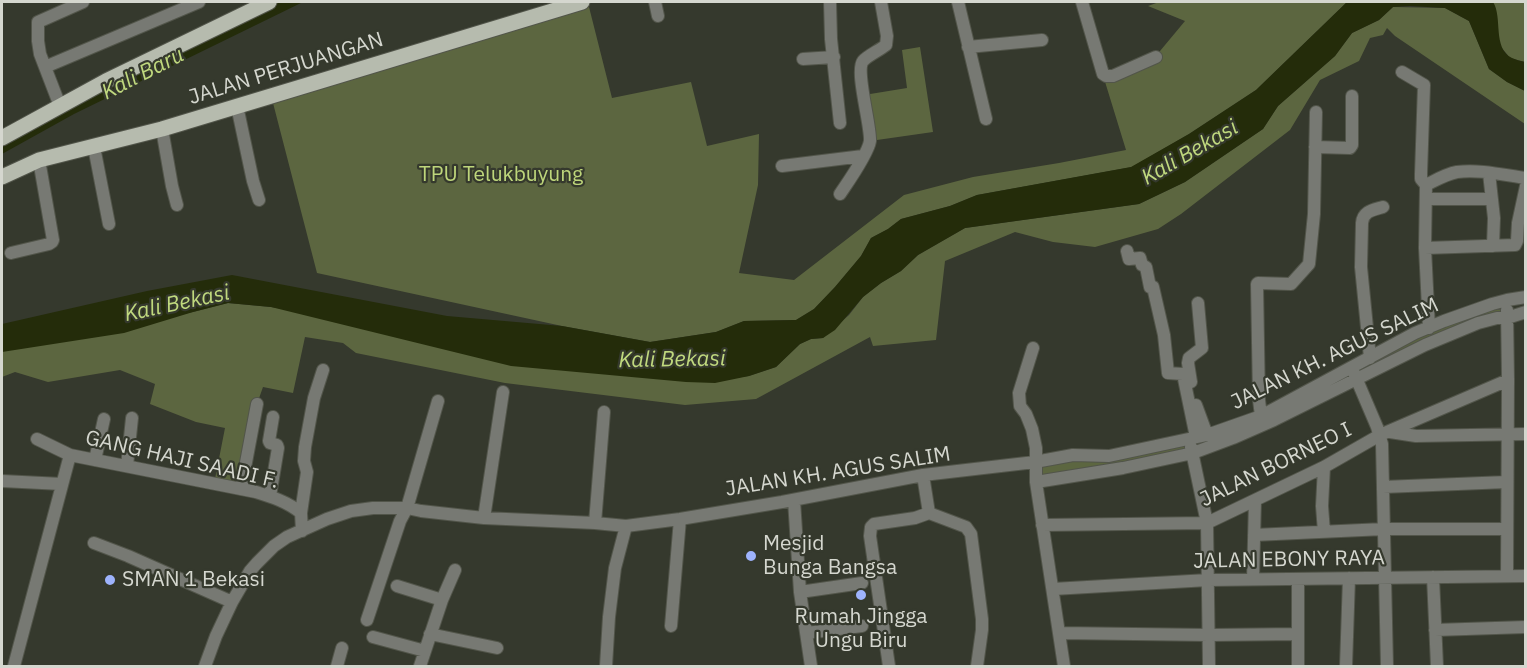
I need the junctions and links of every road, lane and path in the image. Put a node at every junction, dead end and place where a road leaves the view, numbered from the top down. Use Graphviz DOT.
graph roads {
  1 [pos="83,2"];
  2 [pos="199,2"];
  3 [pos="267,2"];
  4 [pos="582,2"];
  5 [pos="655,2"];
  6 [pos="830,2"];
  7 [pos="881,2"];
  8 [pos="958,2"];
  9 [pos="1082,2"];
  10 [pos="658,16"];
  11 [pos="1041,40"];
  12 [pos="968,47"];
  13 [pos="834,57"];
  14 [pos="1155,57"];
  15 [pos="803,59"];
  16 [pos="45,67"];
  17 [pos="1402,72"];
  18 [pos="1352,96"];
  19 [pos="60,106"];
  20 [pos="237,106"];
  21 [pos="1316,112"];
  22 [pos="986,119"];
  23 [pos="840,123"];
  24 [pos="162,129"];
  25 [pos="2,138"];
  26 [pos="94,147"];
  27 [pos="1315,147"];
  28 [pos="863,156"];
  29 [pos="39,160"];
  30 [pos="782,166"];
  31 [pos="1489,172"];
  32 [pos="2,177"];
  33 [pos="1526,178"];
  34 [pos="1426,185"];
  35 [pos="1526,186"];
  36 [pos="840,194"];
  37 [pos="1426,199"];
  38 [pos="1492,199"];
  39 [pos="259,200"];
  40 [pos="177,205"];
  41 [pos="1383,207"];
  42 [pos="109,224"];
  43 [pos="1493,246"];
  44 [pos="1425,248"];
  45 [pos="1127,251"];
  46 [pos="11,253"];
  47 [pos="1526,297"];
  48 [pos="1507,300"];
  49 [pos="1198,303"];
  50 [pos="1526,312"];
  51 [pos="1507,318"];
  52 [pos="1429,328"];
  53 [pos="1033,348"];
  54 [pos="1370,358"];
  55 [pos="1350,368"];
  56 [pos="323,370"];
  57 [pos="1356,379"];
  58 [pos="1508,380"];
  59 [pos="503,392"];
  60 [pos="438,401"];
  61 [pos="257,404"];
  62 [pos="604,412"];
  63 [pos="1261,416"];
  64 [pos="273,417"];
  65 [pos="104,418"];
  66 [pos="132,418"];
  67 [pos="1385,433"];
  68 [pos="1508,434"];
  69 [pos="1526,434"];
  70 [pos="1197,437"];
  71 [pos="36,439"];
  72 [pos="1193,453"];
  73 [pos="70,455"];
  74 [pos="95,460"];
  75 [pos="1035,462"];
  76 [pos="127,466"];
  77 [pos="1324,467"];
  78 [pos="923,475"];
  79 [pos="2,482"];
  80 [pos="1036,482"];
  81 [pos="1507,482"];
  82 [pos="62,484"];
  83 [pos="1383,487"];
  84 [pos="241,489"];
  85 [pos="270,496"];
  86 [pos="794,500"];
  87 [pos="1255,501"];
  88 [pos="407,508"];
  89 [pos="301,513"];
  90 [pos="929,513"];
  91 [pos="484,518"];
  92 [pos="680,519"];
  93 [pos="595,523"];
  94 [pos="1207,523"];
  95 [pos="1042,525"];
  96 [pos="626,526"];
  97 [pos="1384,529"];
  98 [pos="1507,529"];
  99 [pos="302,531"];
  100 [pos="1324,532"];
  101 [pos="1254,535"];
  102 [pos="94,543"];
  103 [pos="455,570"];
  104 [pos="1507,576"];
  105 [pos="1526,576"];
  106 [pos="1385,577"];
  107 [pos="1432,577"];
  108 [pos="1348,578"];
  109 [pos="1253,579"];
  110 [pos="1298,579"];
  111 [pos="1208,580"];
  112 [pos="862,583"];
  113 [pos="397,586"];
  114 [pos="1053,589"];
  115 [pos="800,592"];
  116 [pos="442,600"];
  117 [pos="232,602"];
  118 [pos="368,620"];
  119 [pos="671,626"];
  120 [pos="862,626"];
  121 [pos="1526,627"];
  122 [pos="1435,630"];
  123 [pos="807,633"];
  124 [pos="1060,633"];
  125 [pos="430,634"];
  126 [pos="1298,634"];
  127 [pos="1209,635"];
  128 [pos="373,637"];
  129 [pos="342,648"];
  130 [pos="497,648"];
  131 [pos="424,651"];
  132 [pos="14,666"];
  133 [pos="205,666"];
  134 [pos="337,666"];
  135 [pos="420,666"];
  136 [pos="606,666"];
  137 [pos="811,666"];
  138 [pos="889,666"];
  139 [pos="977,666"];
  140 [pos="1064,666"];
  141 [pos="1209,666"];
  142 [pos="1298,666"];
  143 [pos="1346,666"];
  144 [pos="1387,666"];
  145 [pos="1437,666"];
  1 -- 16 [label="street"];
  2 -- 16 [label="street"];
  3 -- 19 [label="main road"];
  4 -- 20 [label="main road, JALAN PERJUANGAN"];
  5 -- 10 [label="street"];
  6 -- 13 [label="street"];
  7 -- 28 [label="street"];
  8 -- 12 [label="street"];
  9 -- 14 [label="street"];
  11 -- 12 [label="street"];
  12 -- 22 [label="street"];
  13 -- 15 [label="street"];
  13 -- 23 [label="street"];
  16 -- 19 [label="street"];
  17 -- 34 [label="street"];
  18 -- 27 [label="street"];
  19 -- 25 [label="main road"];
  20 -- 24 [label="main road, JALAN PERJUANGAN"];
  20 -- 39 [label="street"];
  21 -- 27 [label="street"];
  24 -- 26 [label="main road, JALAN PERJUANGAN"];
  24 -- 40 [label="street"];
  26 -- 29 [label="main road, JALAN PERJUANGAN"];
  26 -- 42 [label="street"];
  27 -- 63 [label="street"];
  28 -- 30 [label="street"];
  28 -- 36 [label="street"];
  29 -- 32 [label="main road, JALAN PERJUANGAN"];
  29 -- 46 [label="street"];
  31 -- 33 [label="street"];
  31 -- 34 [label="street"];
  31 -- 38 [label="street"];
  34 -- 37 [label="street"];
  35 -- 43 [label="street"];
  37 -- 38 [label="street"];
  37 -- 44 [label="street"];
  38 -- 43 [label="street"];
  41 -- 54 [label="street"];
  43 -- 44 [label="street"];
  44 -- 52 [label="street"];
  45 -- 70 [label="street"];
  47 -- 48 [label="street, JALAN KH. AGUS SALIM"];
  48 -- 51 [label="street"];
  48 -- 52 [label="street, JALAN KH. AGUS SALIM"];
  49 -- 70 [label="street"];
  50 -- 51 [label="street"];
  51 -- 57 [label="street"];
  51 -- 58 [label="street"];
  52 -- 54 [label="street, JALAN KH. AGUS SALIM"];
  53 -- 75 [label="street"];
  54 -- 55 [label="street, JALAN KH. AGUS SALIM"];
  55 -- 57 [label="street"];
  55 -- 63 [label="street, JALAN KH. AGUS SALIM"];
  56 -- 89 [label="street"];
  57 -- 67 [label="street"];
  57 -- 72 [label="street"];
  58 -- 67 [label="street, JALAN BORNEO I"];
  58 -- 68 [label="street"];
  59 -- 91 [label="street"];
  60 -- 88 [label="street"];
  61 -- 84 [label="street"];
  62 -- 93 [label="street"];
  63 -- 70 [label="street, JALAN KH. AGUS SALIM"];
  64 -- 85 [label="street"];
  65 -- 74 [label="street"];
  66 -- 76 [label="street"];
  67 -- 68 [label="street"];
  67 -- 77 [label="street, JALAN BORNEO I"];
  67 -- 83 [label="street"];
  68 -- 69 [label="street"];
  68 -- 81 [label="street"];
  70 -- 72 [label="street"];
  70 -- 75 [label="street, JALAN KH. AGUS SALIM"];
  71 -- 73 [label="street, GANG HAJI SAADI F."];
  72 -- 80 [label="street"];
  72 -- 94 [label="street"];
  73 -- 74 [label="street, GANG HAJI SAADI F."];
  73 -- 82 [label="street"];
  74 -- 76 [label="street, GANG HAJI SAADI F."];
  75 -- 78 [label="street, JALAN KH. AGUS SALIM"];
  75 -- 80 [label="street"];
  76 -- 84 [label="street, GANG HAJI SAADI F."];
  77 -- 87 [label="street, JALAN BORNEO I"];
  77 -- 100 [label="street"];
  78 -- 86 [label="street, JALAN KH. AGUS SALIM"];
  78 -- 90 [label="street"];
  79 -- 82 [label="street"];
  80 -- 95 [label="street"];
  81 -- 83 [label="street"];
  81 -- 98 [label="street"];
  82 -- 132 [label="street"];
  83 -- 97 [label="street"];
  84 -- 85 [label="street, GANG HAJI SAADI F."];
  85 -- 89 [label="street, GANG HAJI SAADI F."];
  86 -- 92 [label="street, JALAN KH. AGUS SALIM"];
  86 -- 115 [label="street"];
  87 -- 94 [label="street, JALAN BORNEO I"];
  87 -- 101 [label="street"];
  88 -- 91 [label="street, JALAN KH. AGUS SALIM"];
  88 -- 99 [label="street, JALAN KH. AGUS SALIM"];
  88 -- 118 [label="street"];
  89 -- 99 [label="street"];
  90 -- 138 [label="street"];
  90 -- 139 [label="street"];
  91 -- 93 [label="street, JALAN KH. AGUS SALIM"];
  92 -- 96 [label="street, JALAN KH. AGUS SALIM"];
  92 -- 119 [label="street"];
  93 -- 96 [label="street, JALAN KH. AGUS SALIM"];
  94 -- 95 [label="street, JALAN BORNEO I"];
  94 -- 111 [label="street"];
  95 -- 114 [label="street"];
  96 -- 136 [label="street"];
  97 -- 98 [label="street"];
  97 -- 100 [label="street"];
  97 -- 106 [label="street"];
  98 -- 104 [label="street"];
  99 -- 117 [label="street, JALAN KH. AGUS SALIM"];
  100 -- 101 [label="street"];
  101 -- 109 [label="street"];
  102 -- 117 [label="street"];
  103 -- 116 [label="street"];
  104 -- 105 [label="street, JALAN EBONY RAYA"];
  104 -- 107 [label="street, JALAN EBONY RAYA"];
  106 -- 107 [label="street, JALAN EBONY RAYA"];
  106 -- 108 [label="street, JALAN EBONY RAYA"];
  106 -- 144 [label="street"];
  107 -- 122 [label="street"];
  108 -- 110 [label="street, JALAN EBONY RAYA"];
  108 -- 143 [label="street"];
  109 -- 110 [label="street, JALAN EBONY RAYA"];
  109 -- 111 [label="street, JALAN EBONY RAYA"];
  110 -- 126 [label="street"];
  111 -- 114 [label="street, JALAN EBONY RAYA"];
  111 -- 127 [label="street"];
  112 -- 115 [label="street"];
  113 -- 116 [label="street"];
  114 -- 124 [label="street"];
  115 -- 123 [label="street"];
  116 -- 125 [label="street"];
  117 -- 133 [label="street, JALAN KH. AGUS SALIM"];
  120 -- 123 [label="street"];
  121 -- 122 [label="street"];
  122 -- 145 [label="street"];
  123 -- 137 [label="street"];
  124 -- 127 [label="street"];
  124 -- 140 [label="street"];
  125 -- 130 [label="street"];
  125 -- 131 [label="street"];
  126 -- 127 [label="street"];
  126 -- 142 [label="street"];
  127 -- 141 [label="street"];
  128 -- 131 [label="street"];
  129 -- 134 [label="street"];
  131 -- 135 [label="street"];
}
